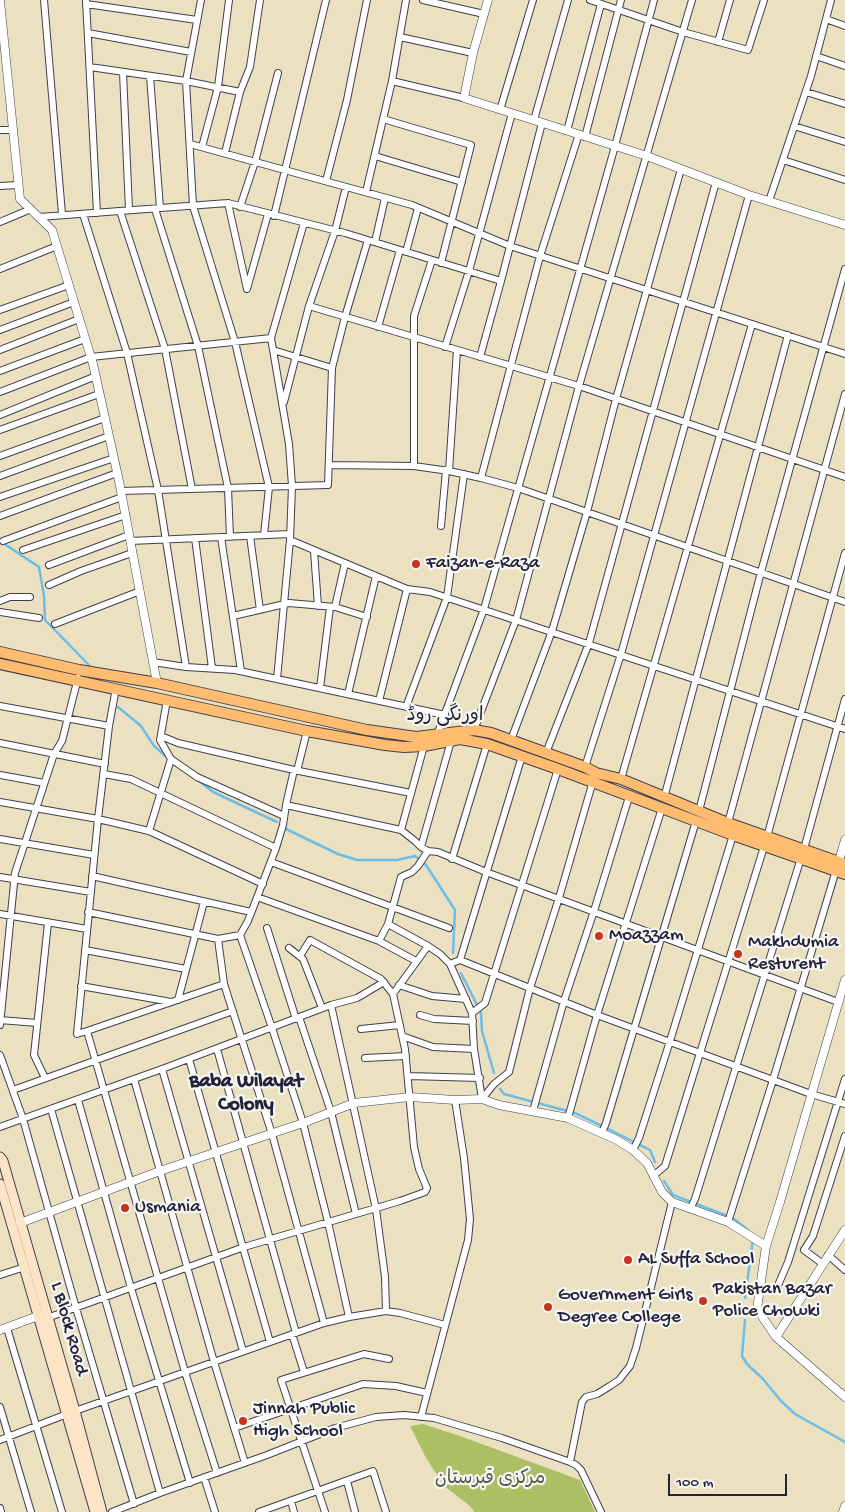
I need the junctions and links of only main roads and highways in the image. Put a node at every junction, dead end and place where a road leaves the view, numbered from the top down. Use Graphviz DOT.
graph roads {
  1 [pos="0,652"];
  2 [pos="0,664"];
  3 [pos="594,778"];
  4 [pos="663,803"];
  5 [pos="698,816"];
  6 [pos="766,841"];
  7 [pos="841,867"];
  8 [pos="0,1157"];
  9 [pos="0,1184"];
  10 [pos="43,1317"];
  11 [pos="71,1412"];
  12 [pos="95,1512"];
  13 [pos="102,1512"];
  1 -- 3 [label="main road, اورنگی روڈ"];
  2 -- 3 [label="main road, اورنگی روڈ"];
  3 -- 4 [label="main road, اورنگی روڈ"];
  3 -- 4 [label="main road, اورنگی روڈ"];
  4 -- 5 [label="main road, اورنگی روڈ"];
  5 -- 6 [label="main road, اورنگی روڈ"];
  5 -- 6 [label="main road, اورنگی روڈ"];
  6 -- 7 [label="main road, اورنگی روڈ"];
  8 -- 10 [label="main road, L Block Road"];
  9 -- 10 [label="main road, L Block Road"];
  10 -- 11 [label="main road, L Block Road"];
  11 -- 12 [label="main road, L Block Road"];
  11 -- 13 [label="main road, L Block Road"];
}
